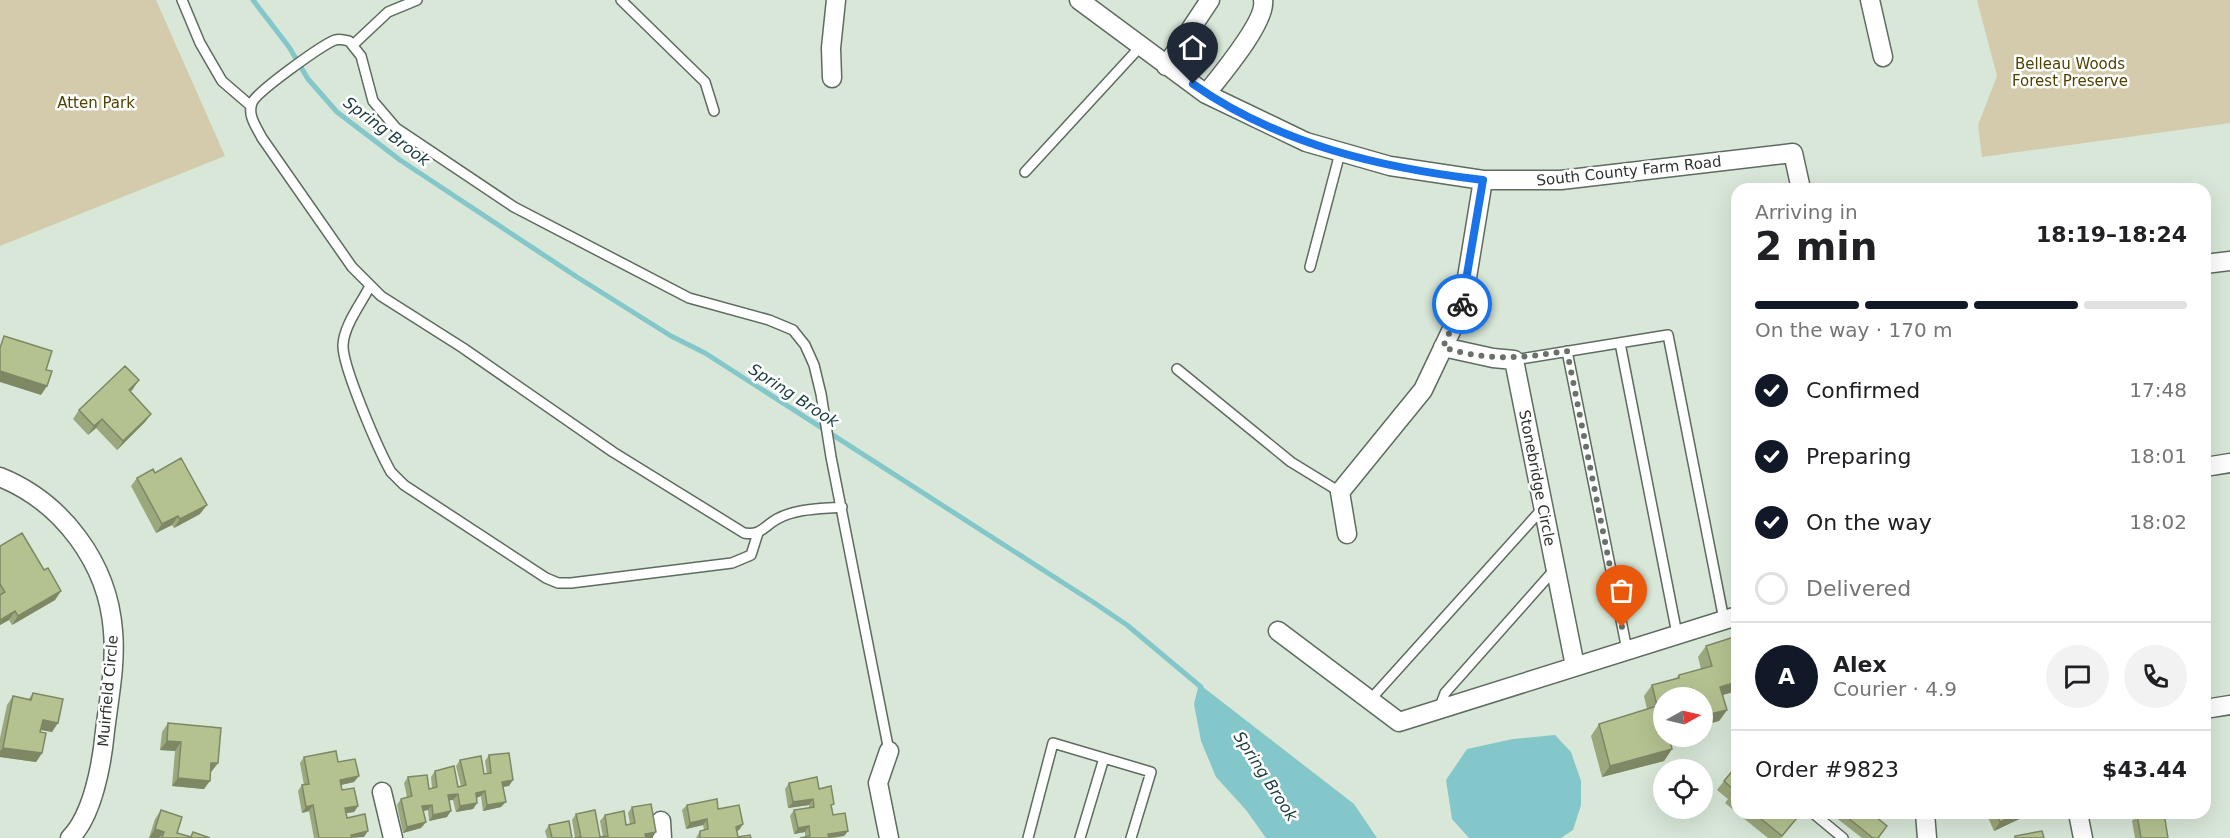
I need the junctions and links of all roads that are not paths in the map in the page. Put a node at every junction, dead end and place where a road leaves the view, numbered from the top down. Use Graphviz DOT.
graph roads {
  1 [pos="182,0"];
  2 [pos="387,0"];
  3 [pos="417,0"];
  4 [pos="621,0"];
  5 [pos="836,0"];
  6 [pos="1079,0"];
  7 [pos="1210,0"];
  8 [pos="1263,0"];
  9 [pos="1870,0"];
  10 [pos="388,12"];
  11 [pos="354,44"];
  12 [pos="1140,48"];
  13 [pos="1883,57"];
  14 [pos="1166,66"];
  15 [pos="832,78"];
  16 [pos="1206,94"];
  17 [pos="250,106"];
  18 [pos="714,111"];
  19 [pos="1340,153"];
  20 [pos="1025,172"];
  21 [pos="1483,180"];
  22 [pos="1799,183"];
  23 [pos="2230,261"];
  24 [pos="2211,263"];
  25 [pos="1310,267"];
  26 [pos="370,286"];
  27 [pos="1620,343"];
  28 [pos="1443,347"];
  29 [pos="1567,351"];
  30 [pos="1514,360"];
  31 [pos="1177,369"];
  32 [pos="2230,463"];
  33 [pos="2211,465"];
  34 [pos="0,477"];
  35 [pos="1340,492"];
  36 [pos="842,507"];
  37 [pos="1543,508"];
  38 [pos="758,533"];
  39 [pos="1347,534"];
  40 [pos="1556,570"];
  41 [pos="1731,618"];
  42 [pos="1278,631"];
  43 [pos="1677,634"];
  44 [pos="1627,650"];
  45 [pos="1575,666"];
  46 [pos="1370,700"];
  47 [pos="2230,705"];
  48 [pos="2211,708"];
  49 [pos="1439,709"];
  50 [pos="890,751"];
  51 [pos="1104,758"];
  52 [pos="382,792"];
  53 [pos="1820,819"];
  54 [pos="1925,819"];
  55 [pos="2079,819"];
  56 [pos="70,838"];
  57 [pos="393,838"];
  58 [pos="889,838"];
  59 [pos="1028,838"];
  60 [pos="1080,838"];
  61 [pos="1131,838"];
  62 [pos="1843,838"];
  63 [pos="1927,838"];
  64 [pos="2083,838"];
  1 -- 17 [label="lane"];
  2 -- 10 [label="lane"];
  3 -- 10 [label="lane"];
  4 -- 18 [label="lane"];
  5 -- 15 [label="street"];
  6 -- 12 [label="street, South County Farm Road"];
  7 -- 14 [label="street"];
  8 -- 16 [label="street"];
  9 -- 13 [label="street"];
  10 -- 11 [label="lane"];
  11 -- 17 [label="lane"];
  11 -- 36 [label="lane"];
  12 -- 14 [label="street, South County Farm Road"];
  12 -- 20 [label="lane"];
  14 -- 16 [label="street, South County Farm Road"];
  16 -- 19 [label="street, South County Farm Road"];
  17 -- 26 [label="lane"];
  19 -- 21 [label="street, South County Farm Road"];
  19 -- 25 [label="lane"];
  21 -- 22 [label="street, South County Farm Road"];
  21 -- 28 [label="street"];
  23 -- 24 [label="street"];
  26 -- 38 [label="lane"];
  26 -- 38 [label="lane"];
  27 -- 29 [label="lane"];
  27 -- 41 [label="lane"];
  27 -- 43 [label="lane"];
  28 -- 30 [label="street"];
  28 -- 35 [label="street"];
  29 -- 30 [label="lane"];
  29 -- 44 [label="lane"];
  30 -- 37 [label="street, Stonebridge Circle"];
  31 -- 35 [label="lane"];
  32 -- 33 [label="street"];
  34 -- 56 [label="street, Muirfield Circle"];
  35 -- 39 [label="street"];
  36 -- 38 [label="lane"];
  36 -- 50 [label="lane"];
  37 -- 40 [label="street, Stonebridge Circle"];
  37 -- 46 [label="lane"];
  40 -- 45 [label="street, Stonebridge Circle"];
  40 -- 49 [label="lane"];
  41 -- 43 [label="street"];
  42 -- 46 [label="street"];
  43 -- 44 [label="street"];
  44 -- 45 [label="street"];
  45 -- 49 [label="street"];
  46 -- 49 [label="street"];
  47 -- 48 [label="street"];
  50 -- 58 [label="street"];
  51 -- 59 [label="lane"];
  51 -- 60 [label="lane"];
  51 -- 61 [label="lane"];
  52 -- 57 [label="street"];
  53 -- 62 [label="lane"];
  54 -- 63 [label="street"];
  55 -- 64 [label="street"];
}
